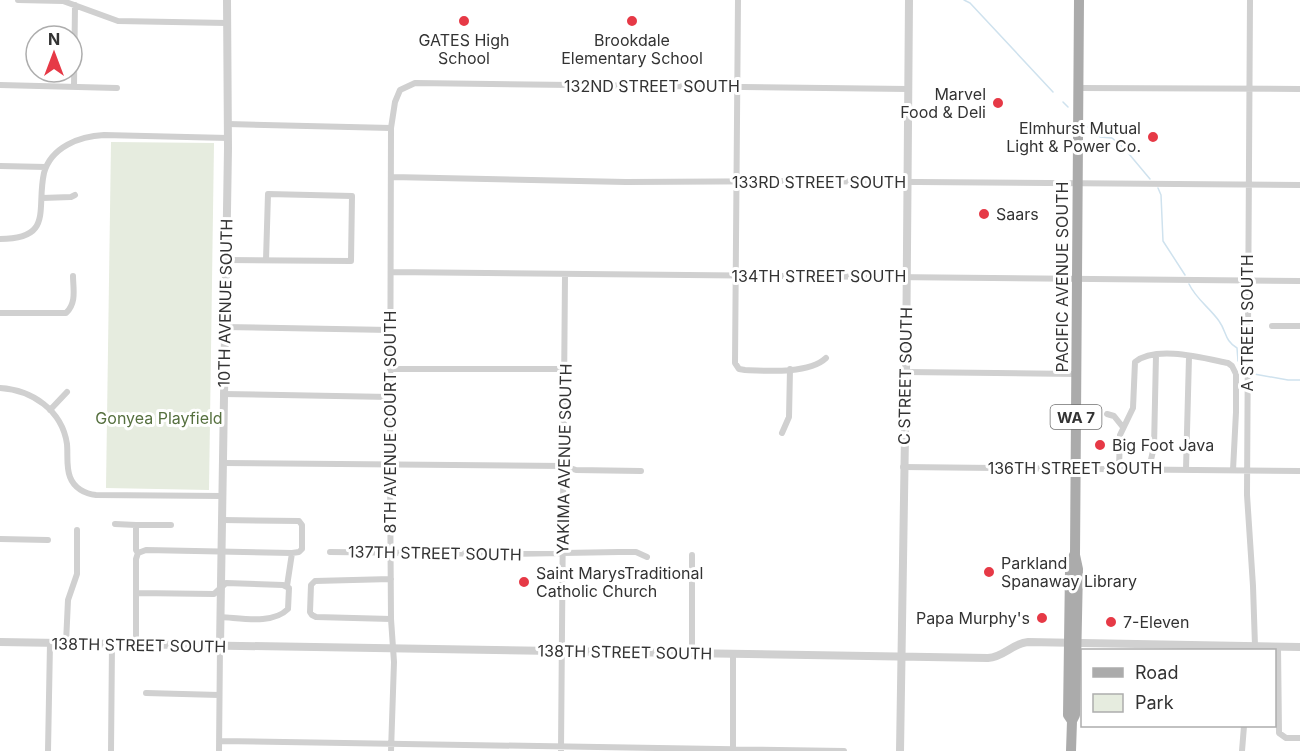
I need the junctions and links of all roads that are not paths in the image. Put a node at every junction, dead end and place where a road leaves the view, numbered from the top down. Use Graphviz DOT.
graph roads {
  1 [pos="18,0"];
  2 [pos="227,0"];
  3 [pos="738,0"];
  4 [pos="909,0"];
  5 [pos="1079,0"];
  6 [pos="1250,0"];
  7 [pos="75,5"];
  8 [pos="227,23"];
  9 [pos="0,85"];
  10 [pos="74,86"];
  11 [pos="737,87"];
  12 [pos="117,88"];
  13 [pos="1078,88"];
  14 [pos="1249,88"];
  15 [pos="908,89"];
  16 [pos="1300,89"];
  17 [pos="398,93"];
  18 [pos="228,124"];
  19 [pos="391,128"];
  20 [pos="228,138"];
  21 [pos="0,166"];
  22 [pos="46,167"];
  23 [pos="392,177"];
  24 [pos="737,181"];
  25 [pos="907,183"];
  26 [pos="1078,183"];
  27 [pos="1247,185"];
  28 [pos="1300,185"];
  29 [pos="75,195"];
  30 [pos="42,198"];
  31 [pos="0,239"];
  32 [pos="226,260"];
  33 [pos="266,260"];
  34 [pos="391,272"];
  35 [pos="565,275"];
  36 [pos="73,276"];
  37 [pos="736,276"];
  38 [pos="907,277"];
  39 [pos="1077,279"];
  40 [pos="1247,280"];
  41 [pos="1300,280"];
  42 [pos="0,313"];
  43 [pos="1272,326"];
  44 [pos="1300,326"];
  45 [pos="224,327"];
  46 [pos="390,330"];
  47 [pos="1156,355"];
  48 [pos="1189,357"];
  49 [pos="826,358"];
  50 [pos="390,369"];
  51 [pos="565,369"];
  52 [pos="790,369"];
  53 [pos="906,372"];
  54 [pos="1076,374"];
  55 [pos="0,388"];
  56 [pos="67,392"];
  57 [pos="223,394"];
  58 [pos="390,397"];
  59 [pos="48,408"];
  60 [pos="1107,414"];
  61 [pos="1122,426"];
  62 [pos="782,433"];
  63 [pos="222,463"];
  64 [pos="390,464"];
  65 [pos="564,466"];
  66 [pos="903,466"];
  67 [pos="1076,468"];
  68 [pos="1119,468"];
  69 [pos="1149,468"];
  70 [pos="1186,469"];
  71 [pos="1233,470"];
  72 [pos="1247,470"];
  73 [pos="641,471"];
  74 [pos="1300,471"];
  75 [pos="222,496"];
  76 [pos="222,520"];
  77 [pos="115,524"];
  78 [pos="136,525"];
  79 [pos="171,525"];
  80 [pos="77,530"];
  81 [pos="0,539"];
  82 [pos="48,540"];
  83 [pos="221,552"];
  84 [pos="330,552"];
  85 [pos="390,552"];
  86 [pos="138,553"];
  87 [pos="295,553"];
  88 [pos="563,553"];
  89 [pos="692,555"];
  90 [pos="647,557"];
  91 [pos="391,579"];
  92 [pos="286,586"];
  93 [pos="221,588"];
  94 [pos="137,593"];
  95 [pos="220,617"];
  96 [pos="391,619"];
  97 [pos="0,642"];
  98 [pos="50,643"];
  99 [pos="66,643"];
  100 [pos="1073,643"];
  101 [pos="112,644"];
  102 [pos="136,644"];
  103 [pos="220,646"];
  104 [pos="1278,647"];
  105 [pos="1300,647"];
  106 [pos="392,648"];
  107 [pos="1249,648"];
  108 [pos="562,651"];
  109 [pos="692,653"];
  110 [pos="733,654"];
  111 [pos="902,657"];
  112 [pos="146,693"];
  113 [pos="219,695"];
  114 [pos="1244,727"];
  115 [pos="1300,738"];
  116 [pos="219,741"];
  117 [pos="391,748"];
  118 [pos="561,749"];
  119 [pos="733,749"];
  120 [pos="48,751"];
  121 [pos="111,751"];
  122 [pos="219,751"];
  123 [pos="844,751"];
  124 [pos="900,751"];
  125 [pos="1071,751"];
  126 [pos="1242,751"];
  1 -- 7 [label="street"];
  2 -- 8 [label="street, 10TH AVENUE SOUTH"];
  3 -- 11 [label="street"];
  4 -- 15 [label="street, C STREET SOUTH"];
  5 -- 13 [label="main road, PACIFIC AVENUE SOUTH / WA 7"];
  6 -- 14 [label="street, A STREET SOUTH"];
  7 -- 8 [label="street"];
  7 -- 10 [label="street"];
  8 -- 18 [label="street, 10TH AVENUE SOUTH"];
  9 -- 10 [label="street"];
  10 -- 12 [label="street"];
  11 -- 15 [label="street, 132ND STREET SOUTH"];
  11 -- 17 [label="street, 132ND STREET SOUTH"];
  11 -- 24 [label="street"];
  13 -- 14 [label="street"];
  13 -- 26 [label="main road, PACIFIC AVENUE SOUTH / WA 7"];
  14 -- 16 [label="street"];
  14 -- 27 [label="street, A STREET SOUTH"];
  15 -- 25 [label="street, C STREET SOUTH"];
  17 -- 19 [label="street, 8TH AVENUE COURT SOUTH"];
  18 -- 19 [label="street"];
  18 -- 20 [label="street, 10TH AVENUE SOUTH"];
  19 -- 23 [label="street, 8TH AVENUE COURT SOUTH"];
  20 -- 22 [label="street"];
  20 -- 32 [label="street, 10TH AVENUE SOUTH"];
  21 -- 22 [label="street"];
  22 -- 30 [label="street"];
  23 -- 24 [label="street, 133RD STREET SOUTH"];
  23 -- 34 [label="street, 8TH AVENUE COURT SOUTH"];
  24 -- 25 [label="street, 133RD STREET SOUTH"];
  24 -- 37 [label="street"];
  25 -- 26 [label="street, 133RD STREET SOUTH"];
  25 -- 38 [label="street, C STREET SOUTH"];
  26 -- 27 [label="street, 133RD STREET SOUTH"];
  26 -- 39 [label="main road, PACIFIC AVENUE SOUTH / WA 7"];
  27 -- 28 [label="street, 133RD STREET SOUTH"];
  27 -- 40 [label="street, A STREET SOUTH"];
  29 -- 30 [label="street"];
  30 -- 31 [label="street"];
  32 -- 33 [label="street"];
  32 -- 45 [label="street, 10TH AVENUE SOUTH"];
  33 -- 33 [label="street"];
  34 -- 35 [label="street, 134TH STREET SOUTH"];
  34 -- 46 [label="street, 8TH AVENUE COURT SOUTH"];
  35 -- 37 [label="street, 134TH STREET SOUTH"];
  35 -- 51 [label="street, YAKIMA AVENUE SOUTH"];
  36 -- 42 [label="street"];
  37 -- 38 [label="street, 134TH STREET SOUTH"];
  37 -- 52 [label="street"];
  38 -- 39 [label="street, 134TH STREET SOUTH"];
  38 -- 53 [label="street, C STREET SOUTH"];
  39 -- 40 [label="street, 134TH STREET SOUTH"];
  39 -- 54 [label="main road, PACIFIC AVENUE SOUTH / WA 7"];
  40 -- 41 [label="street, 134TH STREET SOUTH"];
  40 -- 72 [label="street, A STREET SOUTH"];
  43 -- 44 [label="street"];
  45 -- 46 [label="street"];
  45 -- 57 [label="street, 10TH AVENUE SOUTH"];
  46 -- 50 [label="street, 8TH AVENUE COURT SOUTH"];
  47 -- 48 [label="street"];
  47 -- 61 [label="street"];
  47 -- 69 [label="street"];
  48 -- 70 [label="street"];
  48 -- 71 [label="street"];
  49 -- 52 [label="street"];
  50 -- 51 [label="street"];
  50 -- 58 [label="street, 8TH AVENUE COURT SOUTH"];
  51 -- 65 [label="street, YAKIMA AVENUE SOUTH"];
  52 -- 62 [label="street"];
  53 -- 54 [label="street"];
  53 -- 66 [label="street, C STREET SOUTH"];
  54 -- 67 [label="main road, PACIFIC AVENUE SOUTH / WA 7"];
  55 -- 59 [label="street"];
  56 -- 59 [label="street"];
  57 -- 58 [label="street"];
  57 -- 63 [label="street, 10TH AVENUE SOUTH"];
  58 -- 64 [label="street, 8TH AVENUE COURT SOUTH"];
  59 -- 75 [label="street"];
  60 -- 61 [label="street"];
  61 -- 68 [label="street"];
  63 -- 64 [label="street"];
  63 -- 75 [label="street, 10TH AVENUE SOUTH"];
  64 -- 65 [label="street"];
  64 -- 85 [label="street, 8TH AVENUE COURT SOUTH"];
  65 -- 73 [label="street"];
  65 -- 88 [label="street, YAKIMA AVENUE SOUTH"];
  66 -- 67 [label="street, 136TH STREET SOUTH"];
  66 -- 111 [label="street, C STREET SOUTH"];
  67 -- 68 [label="street, 136TH STREET SOUTH"];
  67 -- 100 [label="main road, PACIFIC AVENUE SOUTH / WA 7"];
  68 -- 69 [label="street, 136TH STREET SOUTH"];
  69 -- 70 [label="street, 136TH STREET SOUTH"];
  70 -- 71 [label="street, 136TH STREET SOUTH"];
  71 -- 72 [label="street, 136TH STREET SOUTH"];
  72 -- 74 [label="street, 136TH STREET SOUTH"];
  72 -- 107 [label="street, A STREET SOUTH"];
  75 -- 76 [label="street, 10TH AVENUE SOUTH"];
  76 -- 83 [label="street, 10TH AVENUE SOUTH"];
  76 -- 87 [label="street"];
  77 -- 78 [label="street"];
  78 -- 79 [label="street"];
  78 -- 86 [label="street"];
  80 -- 99 [label="street"];
  81 -- 82 [label="street"];
  83 -- 86 [label="street"];
  83 -- 87 [label="street"];
  83 -- 93 [label="street, 10TH AVENUE SOUTH"];
  84 -- 85 [label="street, 137TH STREET SOUTH"];
  85 -- 88 [label="street, 137TH STREET SOUTH"];
  85 -- 91 [label="street, 8TH AVENUE COURT SOUTH"];
  86 -- 94 [label="street"];
  87 -- 92 [label="street"];
  88 -- 90 [label="street, 137TH STREET SOUTH"];
  88 -- 108 [label="street, YAKIMA AVENUE SOUTH"];
  89 -- 109 [label="street"];
  91 -- 96 [label="street, 8TH AVENUE COURT SOUTH"];
  91 -- 96 [label="street"];
  92 -- 93 [label="street"];
  92 -- 95 [label="street"];
  93 -- 94 [label="street"];
  93 -- 95 [label="street, 10TH AVENUE SOUTH"];
  94 -- 102 [label="street"];
  95 -- 103 [label="street, 10TH AVENUE SOUTH"];
  96 -- 106 [label="street, 8TH AVENUE COURT SOUTH"];
  97 -- 98 [label="street, 138TH STREET SOUTH"];
  98 -- 99 [label="street, 138TH STREET SOUTH"];
  98 -- 120 [label="street"];
  99 -- 101 [label="street, 138TH STREET SOUTH"];
  100 -- 107 [label="street, 138TH STREET SOUTH"];
  100 -- 111 [label="street, 138TH STREET SOUTH"];
  100 -- 125 [label="main road, PACIFIC AVENUE SOUTH / WA 7"];
  101 -- 102 [label="street, 138TH STREET SOUTH"];
  101 -- 121 [label="street"];
  102 -- 103 [label="street, 138TH STREET SOUTH"];
  103 -- 106 [label="street, 138TH STREET SOUTH"];
  103 -- 113 [label="street, 10TH AVENUE SOUTH"];
  104 -- 105 [label="street, 138TH STREET SOUTH"];
  104 -- 107 [label="street, 138TH STREET SOUTH"];
  104 -- 115 [label="street"];
  106 -- 108 [label="street, 138TH STREET SOUTH"];
  106 -- 117 [label="street, 8TH AVENUE COURT SOUTH"];
  108 -- 109 [label="street, 138TH STREET SOUTH"];
  108 -- 118 [label="street, YAKIMA AVENUE SOUTH"];
  109 -- 110 [label="street, 138TH STREET SOUTH"];
  110 -- 111 [label="street, 138TH STREET SOUTH"];
  110 -- 119 [label="street"];
  111 -- 124 [label="street, C STREET SOUTH"];
  112 -- 113 [label="street"];
  113 -- 116 [label="street, 10TH AVENUE SOUTH"];
  114 -- 126 [label="street"];
  116 -- 117 [label="street"];
  116 -- 122 [label="street, 10TH AVENUE SOUTH"];
  117 -- 118 [label="street"];
  118 -- 119 [label="street"];
  119 -- 123 [label="street"];
}
